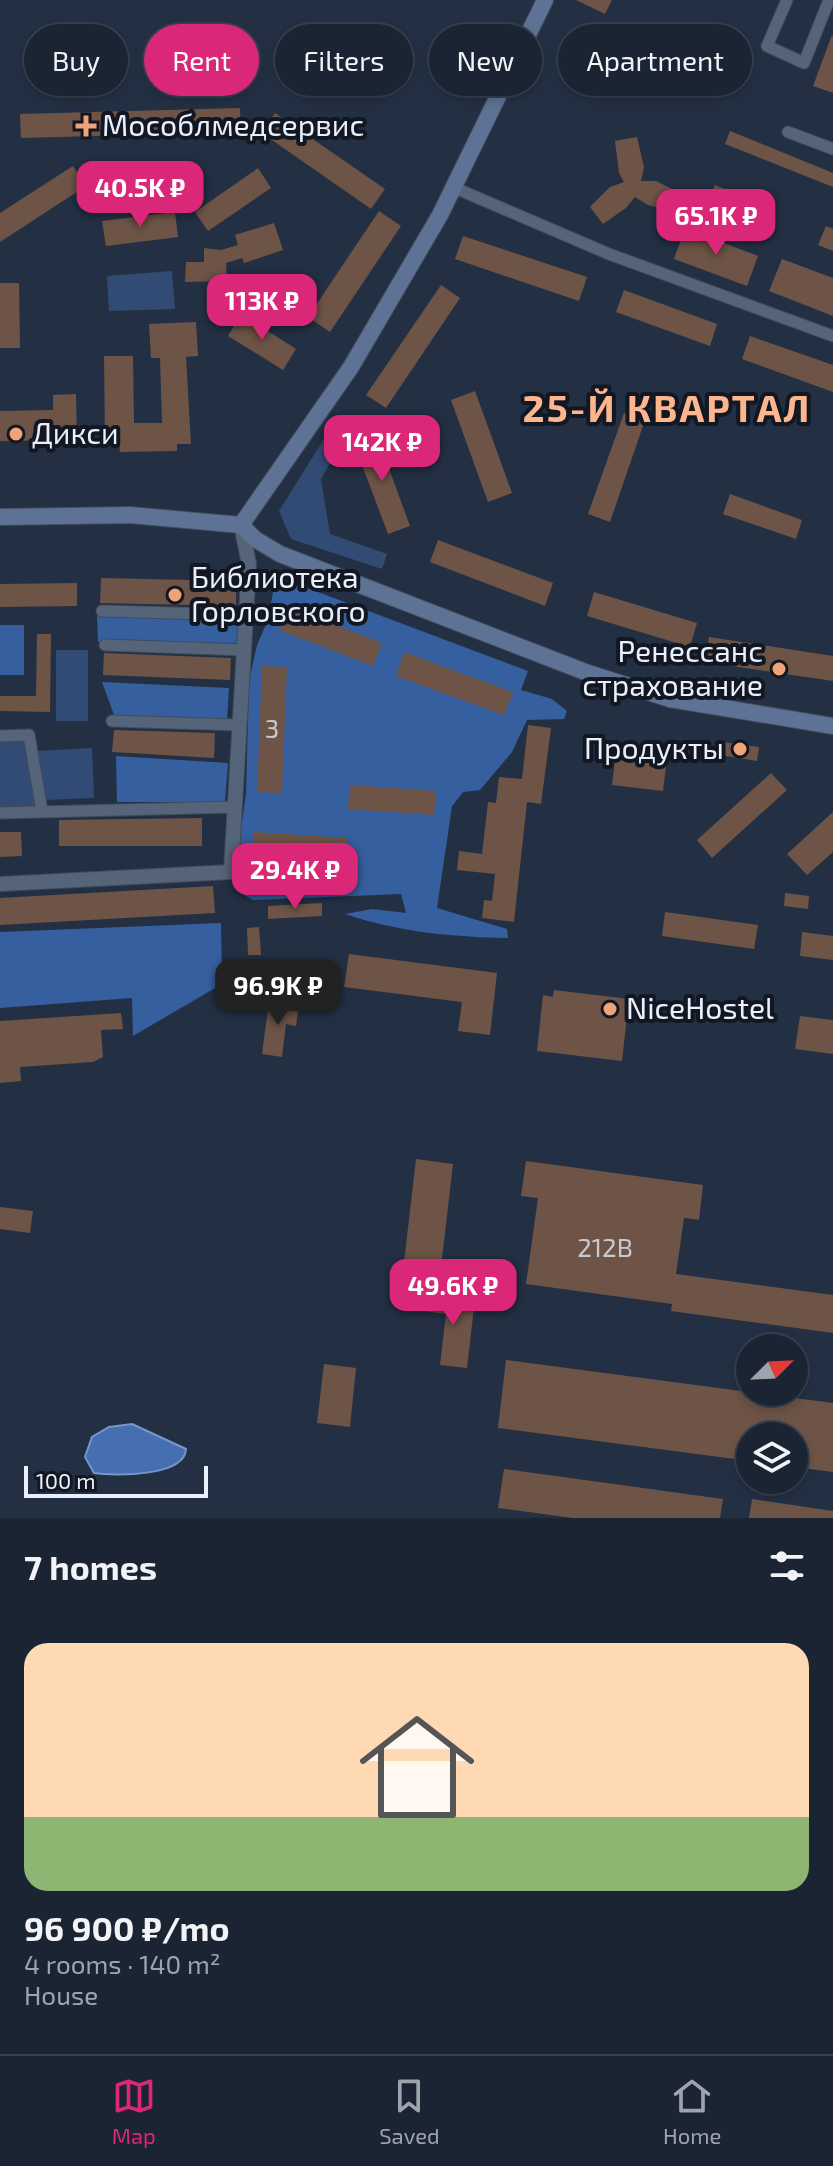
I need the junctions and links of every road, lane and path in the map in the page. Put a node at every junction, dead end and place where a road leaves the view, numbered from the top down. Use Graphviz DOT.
graph roads {
  1 [pos="545,0"];
  2 [pos="787,0"];
  3 [pos="829,0"];
  4 [pos="788,132"];
  5 [pos="833,149"];
  6 [pos="455,188"];
  7 [pos="833,336"];
  8 [pos="0,517"];
  9 [pos="241,525"];
  10 [pos="102,611"];
  11 [pos="246,615"];
  12 [pos="105,645"];
  13 [pos="245,650"];
  14 [pos="112,721"];
  15 [pos="239,725"];
  16 [pos="833,726"];
  17 [pos="0,736"];
  18 [pos="234,807"];
  19 [pos="42,811"];
  20 [pos="0,813"];
  21 [pos="0,884"];
  1 -- 6 [label="main road"];
  2 -- 3 [label="street"];
  4 -- 5 [label="street"];
  6 -- 7 [label="street"];
  6 -- 9 [label="main road"];
  8 -- 9 [label="main road"];
  9 -- 11 [label="street"];
  9 -- 16 [label="main road"];
  10 -- 11 [label="street"];
  11 -- 13 [label="street"];
  12 -- 13 [label="street"];
  13 -- 15 [label="street"];
  14 -- 15 [label="street"];
  15 -- 18 [label="street"];
  17 -- 19 [label="street"];
  18 -- 19 [label="street"];
  18 -- 21 [label="street"];
  19 -- 20 [label="street"];
}
